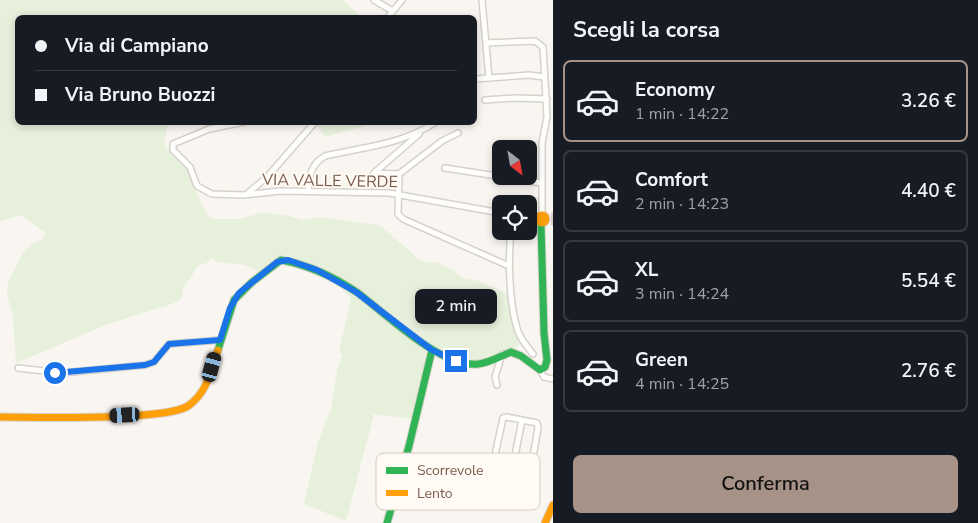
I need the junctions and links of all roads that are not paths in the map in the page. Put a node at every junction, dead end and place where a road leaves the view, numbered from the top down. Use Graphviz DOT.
graph roads {
  1 [pos="374,0"];
  2 [pos="402,0"];
  3 [pos="482,0"];
  4 [pos="392,10"];
  5 [pos="390,15"];
  6 [pos="486,43"];
  7 [pos="544,77"];
  8 [pos="489,78"];
  9 [pos="477,79"];
  10 [pos="547,99"];
  11 [pos="484,100"];
  12 [pos="230,125"];
  13 [pos="312,125"];
  14 [pos="432,125"];
  15 [pos="423,131"];
  16 [pos="458,133"];
  17 [pos="445,168"];
  18 [pos="399,174"];
  19 [pos="542,183"];
  20 [pos="308,191"];
  21 [pos="399,194"];
  22 [pos="247,195"];
  23 [pos="492,212"];
  24 [pos="537,219"];
  25 [pos="545,219"];
  26 [pos="510,240"];
  27 [pos="509,266"];
  28 [pos="220,340"];
  29 [pos="432,350"];
  30 [pos="502,354"];
  31 [pos="533,354"];
  32 [pos="18,368"];
  33 [pos="540,370"];
  34 [pos="553,379"];
  35 [pos="497,385"];
  36 [pos="0,417"];
  37 [pos="522,420"];
  38 [pos="407,453"];
  39 [pos="495,453"];
  40 [pos="516,453"];
  41 [pos="534,453"];
  42 [pos="552,507"];
  43 [pos="391,510"];
  44 [pos="387,523"];
  45 [pos="545,523"];
  1 -- 4 [label="street"];
  2 -- 4 [label="street"];
  3 -- 6 [label="street"];
  4 -- 5 [label="street"];
  6 -- 7 [label="street"];
  6 -- 8 [label="street"];
  7 -- 8 [label="street"];
  7 -- 10 [label="street"];
  8 -- 9 [label="street"];
  10 -- 11 [label="street"];
  10 -- 19 [label="street"];
  12 -- 22 [label="street, VIA VALLE VERDE"];
  13 -- 22 [label="street, VIA VALLE VERDE"];
  14 -- 15 [label="street"];
  15 -- 18 [label="street"];
  15 -- 20 [label="street"];
  16 -- 18 [label="street"];
  17 -- 19 [label="street"];
  18 -- 21 [label="street"];
  19 -- 25 [label="street"];
  20 -- 21 [label="street, VIA VALLE VERDE"];
  20 -- 22 [label="street, VIA VALLE VERDE"];
  21 -- 23 [label="street, VIA VALLE VERDE"];
  21 -- 27 [label="street"];
  24 -- 25 [label="street"];
  25 -- 33 [label="street"];
  26 -- 27 [label="street"];
  27 -- 31 [label="street"];
  28 -- 29 [label="street"];
  28 -- 32 [label="street"];
  28 -- 36 [label="street"];
  29 -- 30 [label="street"];
  29 -- 38 [label="street"];
  30 -- 33 [label="street"];
  30 -- 35 [label="street"];
  33 -- 34 [label="street"];
  37 -- 39 [label="street"];
  37 -- 40 [label="street"];
  37 -- 41 [label="street"];
  42 -- 45 [label="street"];
  43 -- 44 [label="street"];
}
